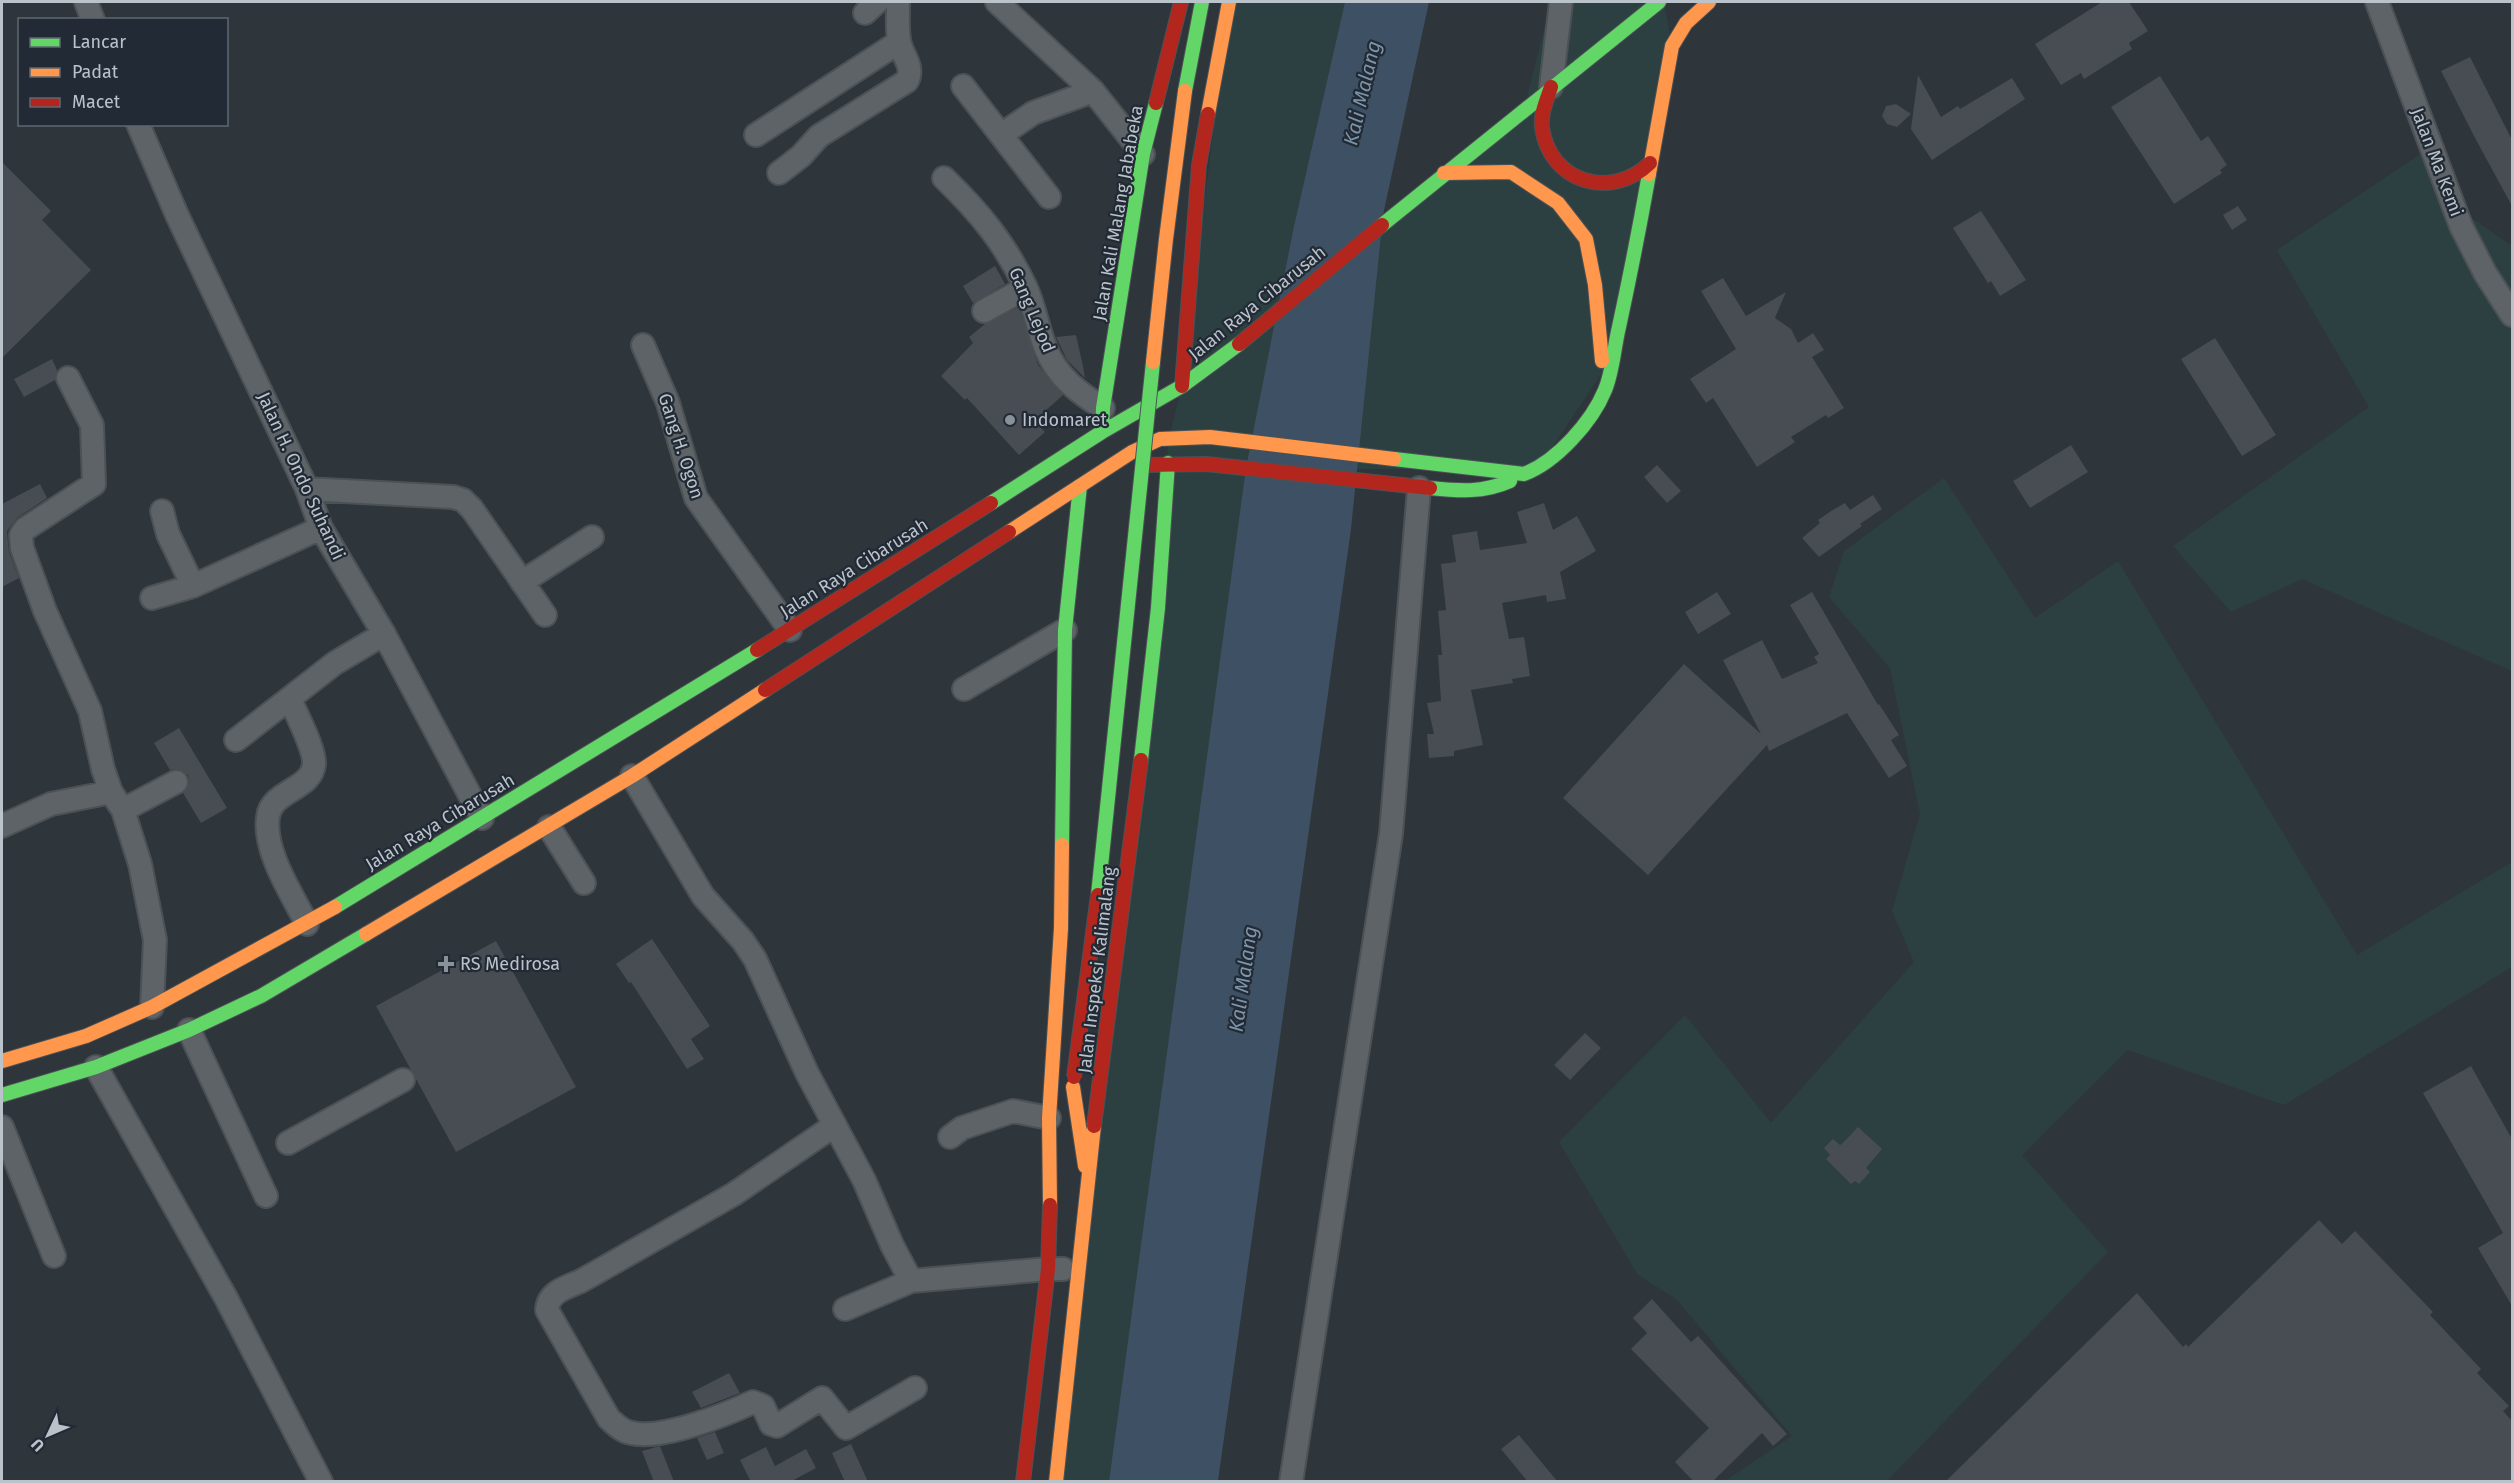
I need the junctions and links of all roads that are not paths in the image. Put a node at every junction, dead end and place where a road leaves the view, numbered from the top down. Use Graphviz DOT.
graph roads {
  1 [pos="86,2"];
  2 [pos="898,2"];
  3 [pos="997,2"];
  4 [pos="1181,2"];
  5 [pos="1202,2"];
  6 [pos="1229,2"];
  7 [pos="1561,2"];
  8 [pos="1659,2"];
  9 [pos="1709,2"];
  10 [pos="2376,2"];
  11 [pos="92,18"];
  12 [pos="899,42"];
  13 [pos="963,86"];
  14 [pos="1551,87"];
  15 [pos="1093,91"];
  16 [pos="139,126"];
  17 [pos="756,135"];
  18 [pos="1001,135"];
  19 [pos="1154,156"];
  20 [pos="1650,163"];
  21 [pos="1199,165"];
  22 [pos="779,173"];
  23 [pos="1444,173"];
  24 [pos="944,178"];
  25 [pos="1048,197"];
  26 [pos="1026,288"];
  27 [pos="984,311"];
  28 [pos="2512,315"];
  29 [pos="643,345"];
  30 [pos="68,378"];
  31 [pos="1182,386"];
  32 [pos="1604,392"];
  33 [pos="1103,408"];
  34 [pos="1102,432"];
  35 [pos="1168,463"];
  36 [pos="1102,472"];
  37 [pos="1524,474"];
  38 [pos="1080,486"];
  39 [pos="1419,488"];
  40 [pos="307,489"];
  41 [pos="162,511"];
  42 [pos="321,528"];
  43 [pos="592,537"];
  44 [pos="522,582"];
  45 [pos="193,586"];
  46 [pos="152,598"];
  47 [pos="545,615"];
  48 [pos="790,630"];
  49 [pos="1065,630"];
  50 [pos="384,634"];
  51 [pos="964,689"];
  52 [pos="290,699"];
  53 [pos="236,740"];
  54 [pos="632,776"];
  55 [pos="176,782"];
  56 [pos="117,801"];
  57 [pos="482,818"];
  58 [pos="2,826"];
  59 [pos="549,827"];
  60 [pos="584,883"];
  61 [pos="307,924"];
  62 [pos="152,1007"];
  63 [pos="189,1029"];
  64 [pos="2,1061"];
  65 [pos="96,1067"];
  66 [pos="403,1080"];
  67 [pos="1073,1082"];
  68 [pos="2,1095"];
  69 [pos="1049,1118"];
  70 [pos="835,1125"];
  71 [pos="2,1126"];
  72 [pos="950,1137"];
  73 [pos="288,1143"];
  74 [pos="1049,1166"];
  75 [pos="1088,1182"];
  76 [pos="266,1196"];
  77 [pos="54,1256"];
  78 [pos="1048,1269"];
  79 [pos="1078,1270"];
  80 [pos="911,1281"];
  81 [pos="845,1309"];
  82 [pos="915,1388"];
  83 [pos="321,1482"];
  84 [pos="1023,1482"];
  85 [pos="1056,1482"];
  86 [pos="1291,1482"];
  1 -- 11 [label="street"];
  2 -- 12 [label="street"];
  3 -- 15 [label="street"];
  4 -- 19 [label="main road, Jalan Kali Malang Jababeka"];
  5 -- 67 [label="main road, bridge"];
  6 -- 21 [label="main road"];
  7 -- 14 [label="street"];
  8 -- 14 [label="main road, Jalan Raya Cibarusah"];
  9 -- 20 [label="main road"];
  10 -- 28 [label="street, Jalan Ma Kemi"];
  12 -- 17 [label="street"];
  12 -- 22 [label="street"];
  13 -- 18 [label="street"];
  14 -- 20 [label="main road"];
  14 -- 23 [label="main road, Jalan Raya Cibarusah"];
  15 -- 18 [label="street"];
  15 -- 19 [label="street"];
  16 -- 40 [label="street, Jalan H. Ondo Suhandi"];
  18 -- 25 [label="street"];
  19 -- 21 [label="main road"];
  19 -- 33 [label="main road, Jalan Kali Malang Jababeka"];
  20 -- 32 [label="main road"];
  21 -- 31 [label="main road"];
  23 -- 31 [label="main road, Jalan Raya Cibarusah"];
  23 -- 32 [label="main road"];
  24 -- 26 [label="street, Gang Lejod"];
  26 -- 27 [label="street"];
  26 -- 33 [label="street, Gang Lejod"];
  29 -- 48 [label="street, Gang H. Ogon"];
  30 -- 56 [label="street"];
  31 -- 34 [label="main road, Jalan Raya Cibarusah"];
  32 -- 37 [label="main road"];
  33 -- 34 [label="main road, Jalan Kali Malang Jababeka"];
  34 -- 48 [label="main road, Jalan Raya Cibarusah"];
  35 -- 36 [label="main road"];
  35 -- 39 [label="main road"];
  35 -- 75 [label="main road, Jalan Inspeksi Kalimalang"];
  36 -- 37 [label="main road"];
  36 -- 38 [label="main road"];
  37 -- 39 [label="main road"];
  38 -- 49 [label="main road, Jalan Inspeksi Kalimalang"];
  38 -- 54 [label="main road"];
  39 -- 86 [label="street"];
  40 -- 42 [label="street, Jalan H. Ondo Suhandi"];
  40 -- 44 [label="street"];
  41 -- 45 [label="street"];
  42 -- 45 [label="street"];
  42 -- 50 [label="street, Jalan H. Ondo Suhandi"];
  43 -- 44 [label="street"];
  44 -- 47 [label="street"];
  45 -- 46 [label="street"];
  48 -- 57 [label="main road, Jalan Raya Cibarusah"];
  49 -- 51 [label="street"];
  49 -- 69 [label="main road, Jalan Inspeksi Kalimalang"];
  50 -- 52 [label="street"];
  50 -- 57 [label="street, Jalan H. Ondo Suhandi"];
  52 -- 53 [label="street"];
  52 -- 61 [label="street"];
  54 -- 59 [label="main road"];
  54 -- 70 [label="street"];
  55 -- 56 [label="street"];
  56 -- 58 [label="street"];
  56 -- 62 [label="street"];
  57 -- 61 [label="main road, Jalan Raya Cibarusah"];
  59 -- 60 [label="street"];
  59 -- 63 [label="main road"];
  61 -- 62 [label="main road, Jalan Raya Cibarusah"];
  62 -- 64 [label="main road, Jalan Raya Cibarusah"];
  63 -- 65 [label="main road"];
  63 -- 76 [label="street"];
  65 -- 68 [label="main road"];
  65 -- 83 [label="street"];
  66 -- 73 [label="street"];
  67 -- 74 [label="main road"];
  67 -- 75 [label="main road"];
  69 -- 72 [label="street"];
  69 -- 74 [label="main road, Jalan Inspeksi Kalimalang"];
  70 -- 80 [label="street"];
  70 -- 82 [label="street"];
  71 -- 77 [label="street"];
  74 -- 78 [label="main road, Jalan Inspeksi Kalimalang"];
  75 -- 79 [label="main road, Jalan Inspeksi Kalimalang"];
  78 -- 79 [label="street"];
  78 -- 80 [label="street"];
  78 -- 84 [label="main road, Jalan Inspeksi Kalimalang"];
  79 -- 85 [label="main road, Jalan Inspeksi Kalimalang"];
  80 -- 81 [label="street"];
}
